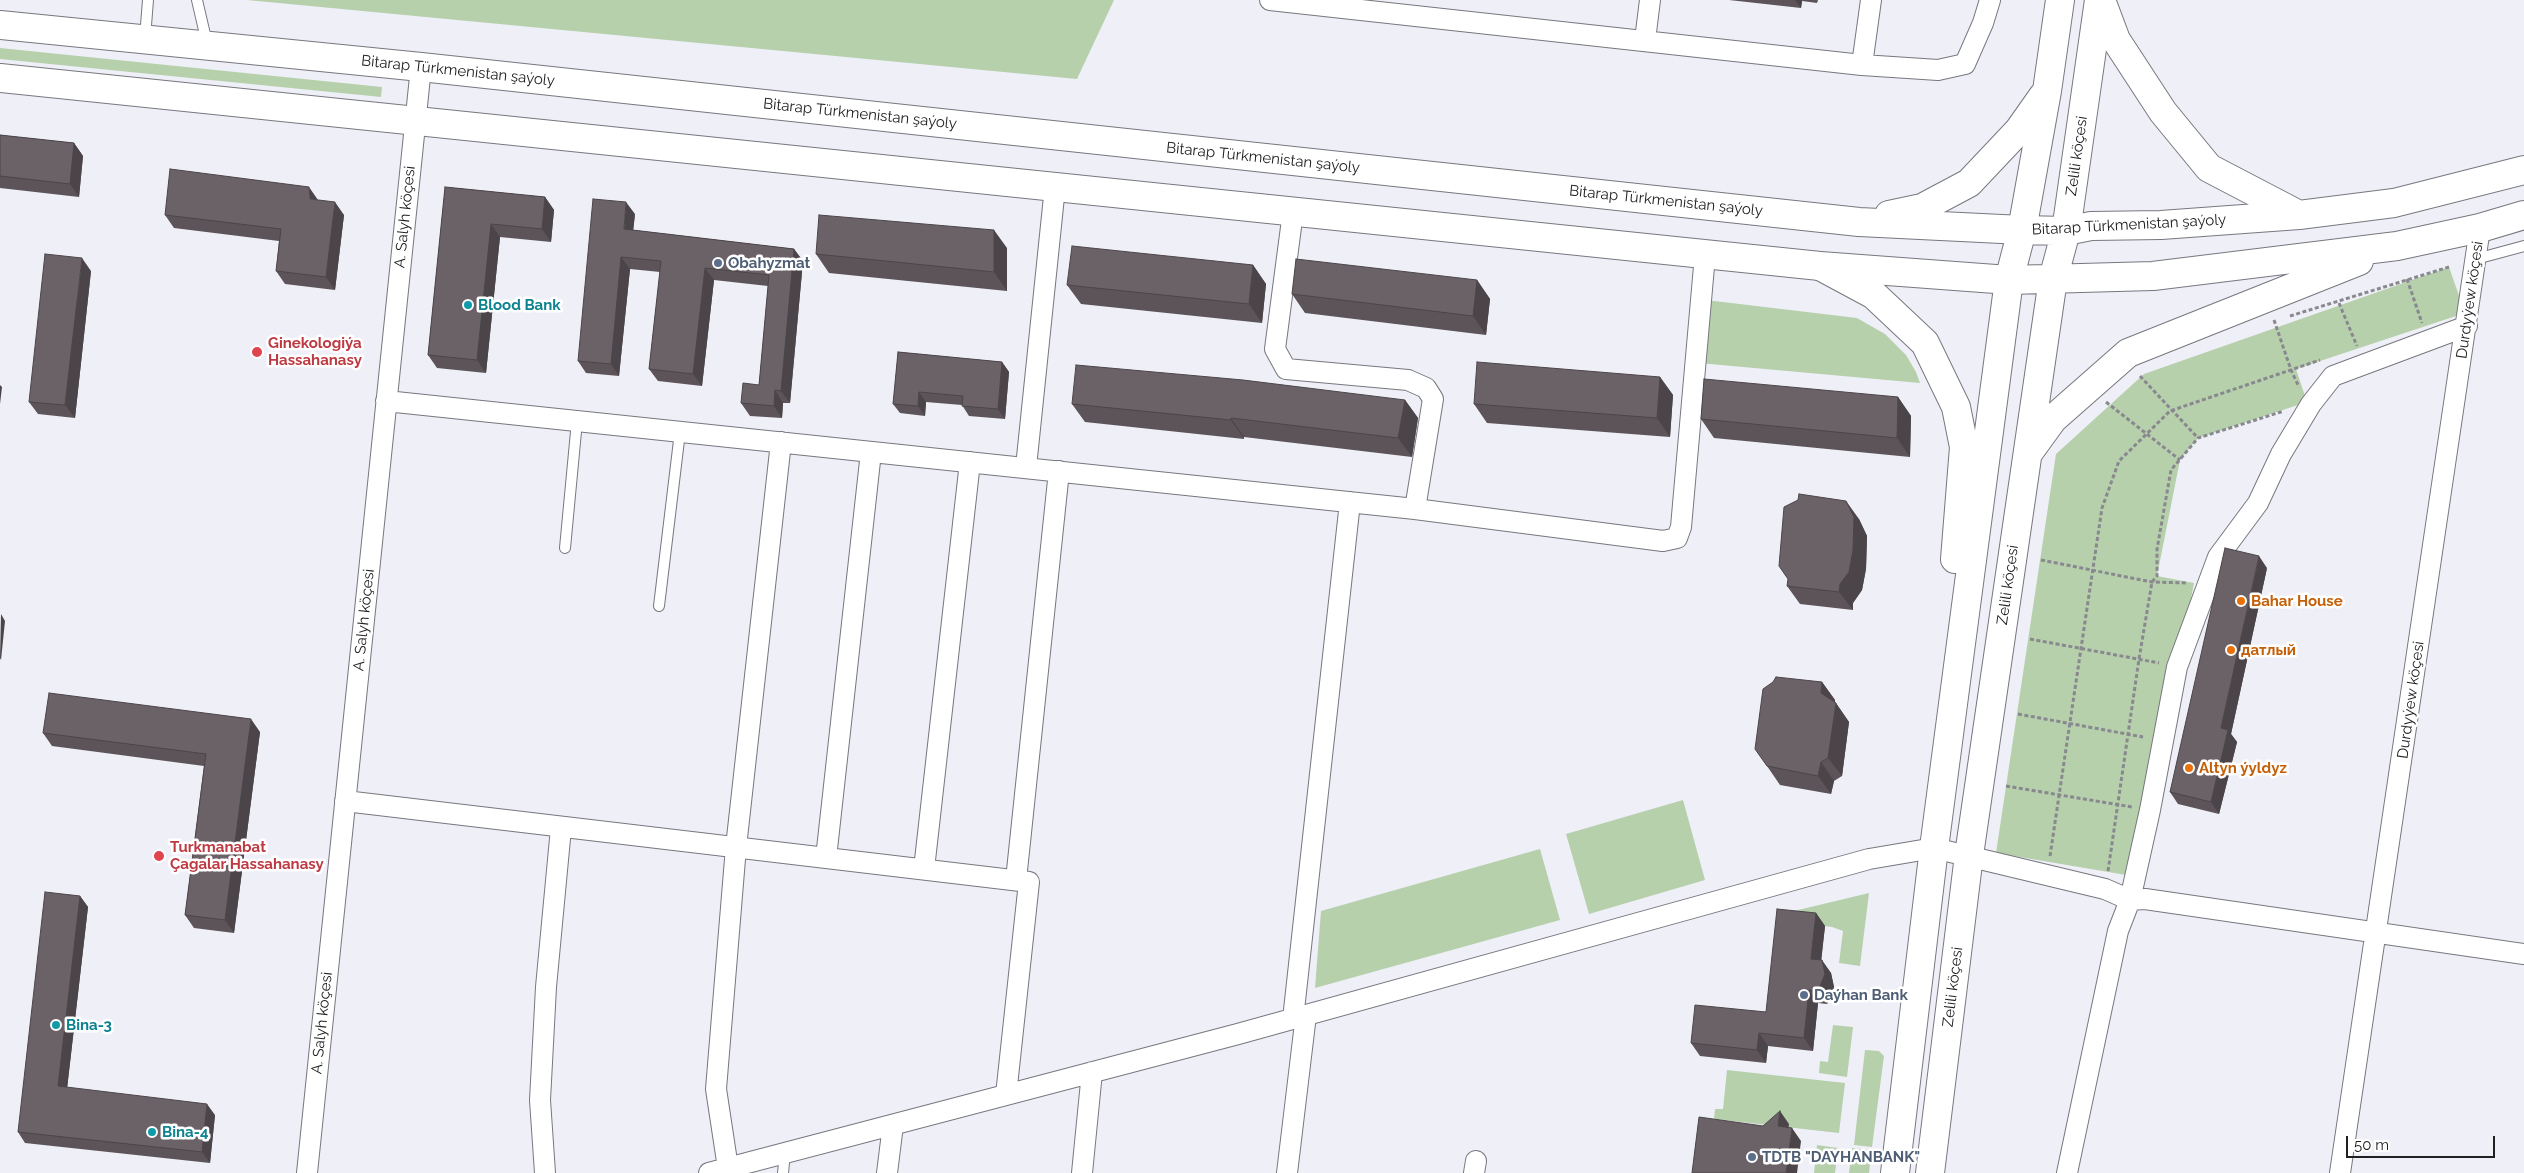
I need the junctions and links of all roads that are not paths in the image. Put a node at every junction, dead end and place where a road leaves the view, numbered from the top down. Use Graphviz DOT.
graph roads {
  1 [pos="148,0"];
  2 [pos="197,0"];
  3 [pos="1270,0"];
  4 [pos="1650,0"];
  5 [pos="1872,0"];
  6 [pos="1990,0"];
  7 [pos="2060,0"];
  8 [pos="2100,0"];
  9 [pos="1430,8"];
  10 [pos="0,25"];
  11 [pos="145,38"];
  12 [pos="1645,40"];
  13 [pos="207,44"];
  14 [pos="1862,64"];
  15 [pos="421,67"];
  16 [pos="0,78"];
  17 [pos="2047,91"];
  18 [pos="415,121"];
  19 [pos="2524,170"];
  20 [pos="1055,187"];
  21 [pos="1293,212"];
  22 [pos="2299,215"];
  23 [pos="2524,215"];
  24 [pos="1858,222"];
  25 [pos="2480,228"];
  26 [pos="2022,230"];
  27 [pos="2066,231"];
  28 [pos="2397,246"];
  29 [pos="2524,246"];
  30 [pos="1705,255"];
  31 [pos="2476,259"];
  32 [pos="1820,266"];
  33 [pos="2053,279"];
  34 [pos="2009,280"];
  35 [pos="2467,326"];
  36 [pos="386,401"];
  37 [pos="577,421"];
  38 [pos="680,432"];
  39 [pos="780,442"];
  40 [pos="871,452"];
  41 [pos="2027,456"];
  42 [pos="970,462"];
  43 [pos="1026,467"];
  44 [pos="1059,471"];
  45 [pos="1350,502"];
  46 [pos="1415,509"];
  47 [pos="565,548"];
  48 [pos="1968,587"];
  49 [pos="659,606"];
  50 [pos="345,801"];
  51 [pos="561,828"];
  52 [pos="736,847"];
  53 [pos="1934,848"];
  54 [pos="1969,855"];
  55 [pos="826,858"];
  56 [pos="924,869"];
  57 [pos="1016,880"];
  58 [pos="2130,900"];
  59 [pos="2377,932"];
  60 [pos="2524,954"];
  61 [pos="1299,1017"];
  62 [pos="1092,1072"];
  63 [pos="1006,1095"];
  64 [pos="893,1125"];
  65 [pos="785,1153"];
  66 [pos="719,1171"];
  67 [pos="307,1173"];
  68 [pos="545,1173"];
  69 [pos="783,1173"];
  70 [pos="887,1173"];
  71 [pos="1082,1173"];
  72 [pos="1287,1173"];
  73 [pos="1895,1173"];
  74 [pos="1930,1173"];
  75 [pos="2067,1173"];
  76 [pos="2340,1173"];
  1 -- 11 [label="lane"];
  2 -- 13 [label="lane"];
  3 -- 9 [label="street"];
  4 -- 12 [label="street"];
  5 -- 14 [label="street"];
  6 -- 14 [label="street"];
  7 -- 17 [label="main road"];
  8 -- 22 [label="main road"];
  8 -- 27 [label="main road, Zelili köçesi"];
  9 -- 12 [label="street"];
  10 -- 11 [label="main road, Bitarap Türkmenistan şaýoly"];
  11 -- 13 [label="main road, Bitarap Türkmenistan şaýoly"];
  12 -- 14 [label="street"];
  13 -- 15 [label="main road, Bitarap Türkmenistan şaýoly"];
  15 -- 18 [label="street, A. Salyh köçesi"];
  15 -- 24 [label="main road, Bitarap Türkmenistan şaýoly"];
  16 -- 18 [label="main road"];
  17 -- 24 [label="main road"];
  17 -- 26 [label="main road"];
  18 -- 20 [label="main road"];
  18 -- 36 [label="street, A. Salyh köçesi"];
  19 -- 22 [label="main road, Bitarap Türkmenistan şaýoly"];
  20 -- 21 [label="main road"];
  20 -- 43 [label="street"];
  21 -- 30 [label="main road"];
  21 -- 46 [label="street"];
  22 -- 27 [label="main road, Bitarap Türkmenistan şaýoly"];
  23 -- 25 [label="main road"];
  24 -- 26 [label="main road, Bitarap Türkmenistan şaýoly"];
  25 -- 28 [label="main road"];
  25 -- 31 [label="street, Durdyýew köçesi"];
  26 -- 27 [label="main road, Bitarap Türkmenistan şaýoly"];
  26 -- 34 [label="main road"];
  27 -- 33 [label="main road, Zelili köçesi"];
  28 -- 33 [label="main road"];
  28 -- 41 [label="main road"];
  29 -- 31 [label="lane"];
  30 -- 32 [label="main road"];
  30 -- 46 [label="street"];
  31 -- 35 [label="street, Durdyýew köçesi"];
  32 -- 34 [label="main road"];
  32 -- 48 [label="main road"];
  33 -- 34 [label="main road"];
  33 -- 41 [label="main road, Zelili köçesi"];
  34 -- 48 [label="main road"];
  35 -- 58 [label="street"];
  35 -- 59 [label="street, Durdyýew köçesi"];
  36 -- 37 [label="street"];
  36 -- 50 [label="street, A. Salyh köçesi"];
  37 -- 38 [label="street"];
  37 -- 47 [label="lane"];
  38 -- 39 [label="street"];
  38 -- 49 [label="lane"];
  39 -- 40 [label="street"];
  39 -- 52 [label="street"];
  40 -- 42 [label="street"];
  40 -- 55 [label="street"];
  41 -- 54 [label="main road, Zelili köçesi"];
  42 -- 43 [label="street"];
  42 -- 56 [label="street"];
  43 -- 44 [label="street"];
  44 -- 45 [label="street"];
  44 -- 57 [label="street"];
  45 -- 46 [label="street"];
  45 -- 61 [label="street"];
  48 -- 53 [label="main road"];
  50 -- 51 [label="street"];
  50 -- 67 [label="street, A. Salyh köçesi"];
  51 -- 52 [label="street"];
  51 -- 68 [label="street"];
  52 -- 55 [label="street"];
  52 -- 66 [label="street"];
  53 -- 54 [label="street"];
  53 -- 61 [label="street"];
  53 -- 73 [label="main road"];
  54 -- 58 [label="street"];
  54 -- 74 [label="main road, Zelili köçesi"];
  55 -- 56 [label="street"];
  56 -- 57 [label="street"];
  57 -- 63 [label="street"];
  58 -- 59 [label="street"];
  58 -- 75 [label="street"];
  59 -- 60 [label="street"];
  59 -- 76 [label="street, Durdyýew köçesi"];
  61 -- 62 [label="street"];
  61 -- 72 [label="street"];
  62 -- 63 [label="street"];
  62 -- 71 [label="street"];
  63 -- 64 [label="street"];
  64 -- 65 [label="street"];
  64 -- 70 [label="street"];
  65 -- 66 [label="street"];
  65 -- 69 [label="lane"];
}
